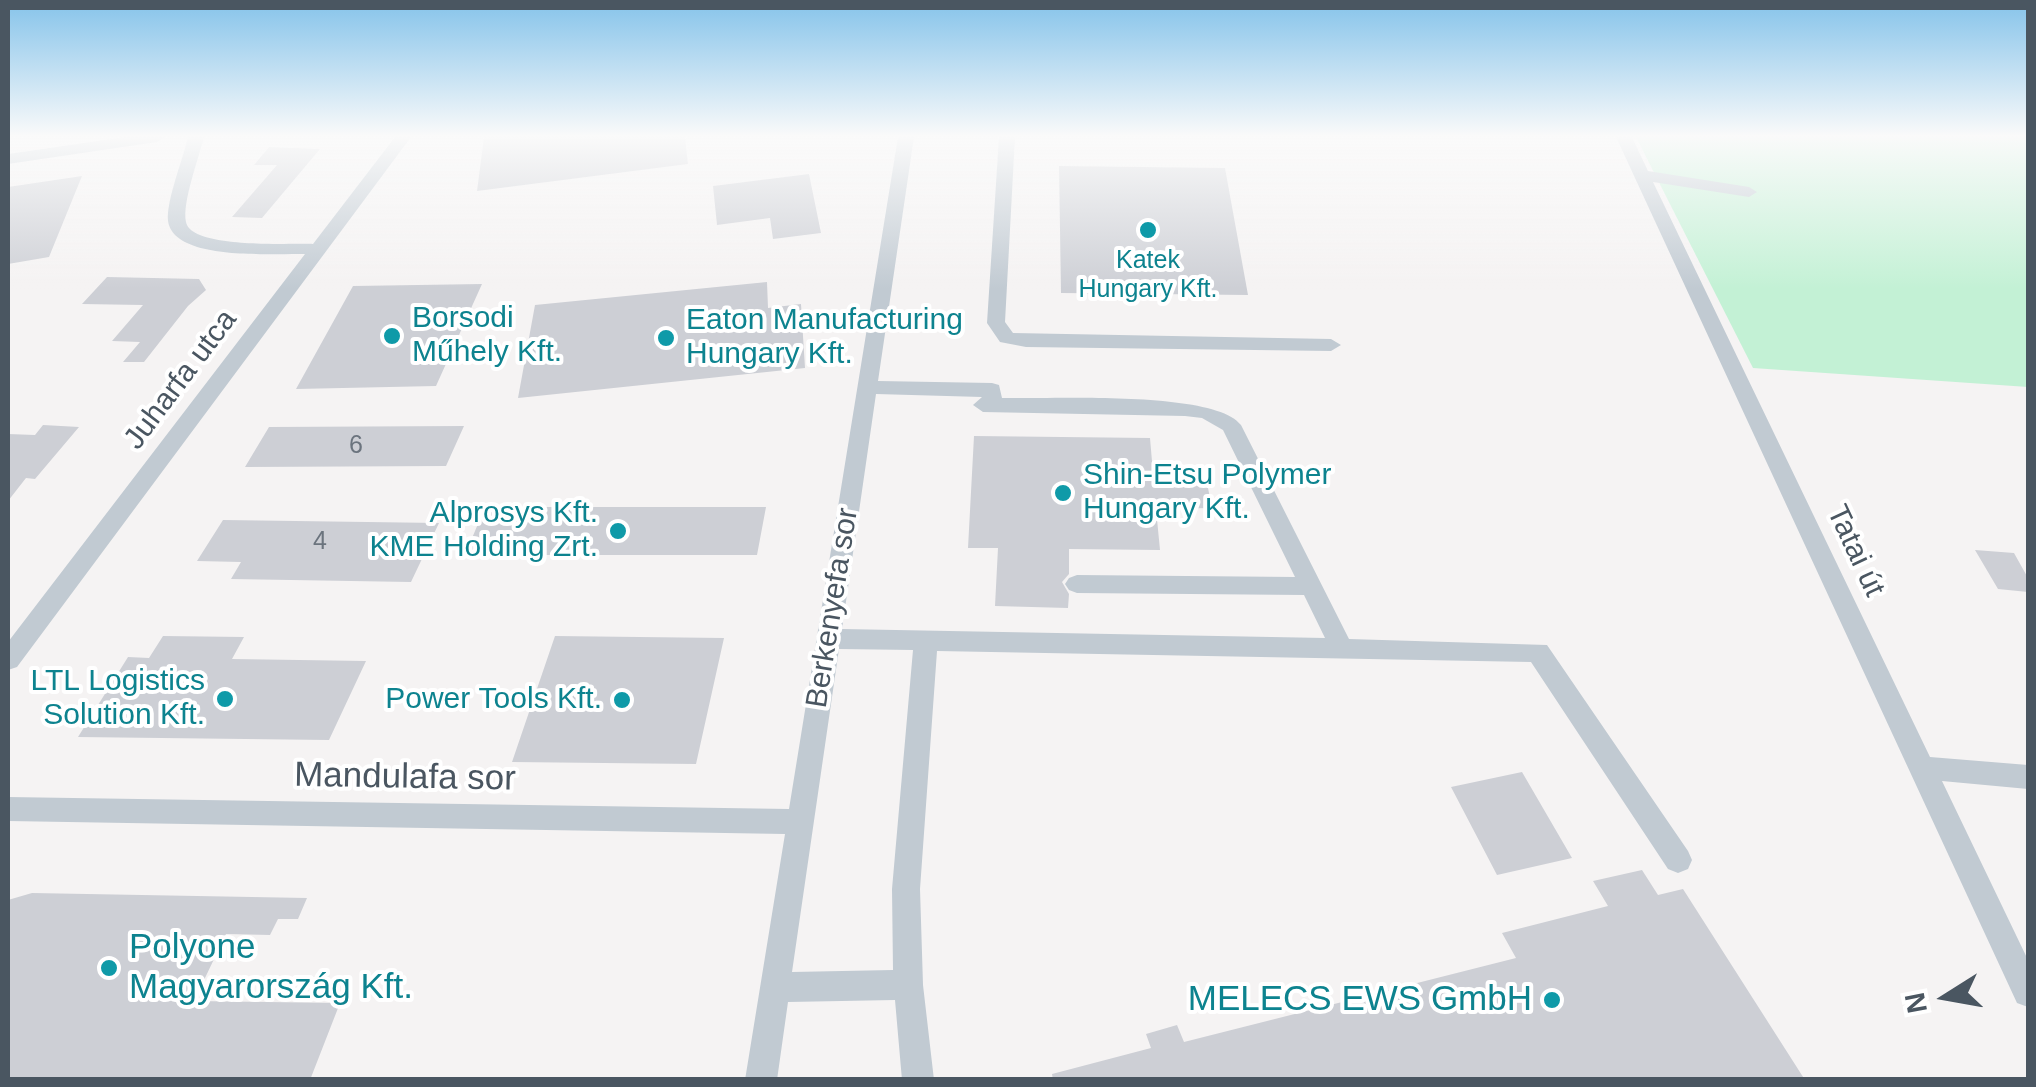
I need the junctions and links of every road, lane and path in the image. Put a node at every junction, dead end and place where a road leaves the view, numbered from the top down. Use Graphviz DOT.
graph roads {
  1 [pos="182,188"];
  2 [pos="365,188"];
  3 [pos="898,188"];
  4 [pos="1004,188"];
  5 [pos="1646,188"];
  6 [pos="1722,188"];
  7 [pos="1749,192"];
  8 [pos="318,250"];
  9 [pos="1331,345"];
  10 [pos="867,388"];
  11 [pos="1077,584"];
  12 [pos="1312,586"];
  13 [pos="828,639"];
  14 [pos="926,642"];
  15 [pos="1344,650"];
  16 [pos="8,660"];
  17 [pos="1925,768"];
  18 [pos="2028,776"];
  19 [pos="8,809"];
  20 [pos="800,822"];
  21 [pos="1678,860"];
  22 [pos="908,985"];
  23 [pos="775,987"];
  24 [pos="2028,992"];
  25 [pos="761,1080"];
  26 [pos="918,1080"];
  1 -- 8 [label="street"];
  2 -- 8 [label="street, Juharfa utca"];
  3 -- 10 [label="street, Berkenyefa sor"];
  4 -- 9 [label="street"];
  5 -- 17 [label="street, Tatai út"];
  6 -- 7 [label="street"];
  8 -- 16 [label="street, Juharfa utca"];
  10 -- 12 [label="street"];
  10 -- 13 [label="street, Berkenyefa sor"];
  11 -- 12 [label="street"];
  12 -- 15 [label="street"];
  13 -- 14 [label="street"];
  13 -- 20 [label="street, Berkenyefa sor"];
  14 -- 15 [label="street"];
  14 -- 22 [label="street"];
  15 -- 21 [label="street"];
  17 -- 18 [label="street"];
  17 -- 24 [label="street, Tatai út"];
  19 -- 20 [label="street, Mandulafa sor"];
  20 -- 23 [label="street, Berkenyefa sor"];
  22 -- 23 [label="street"];
  22 -- 26 [label="street"];
  23 -- 25 [label="street, Berkenyefa sor"];
}
